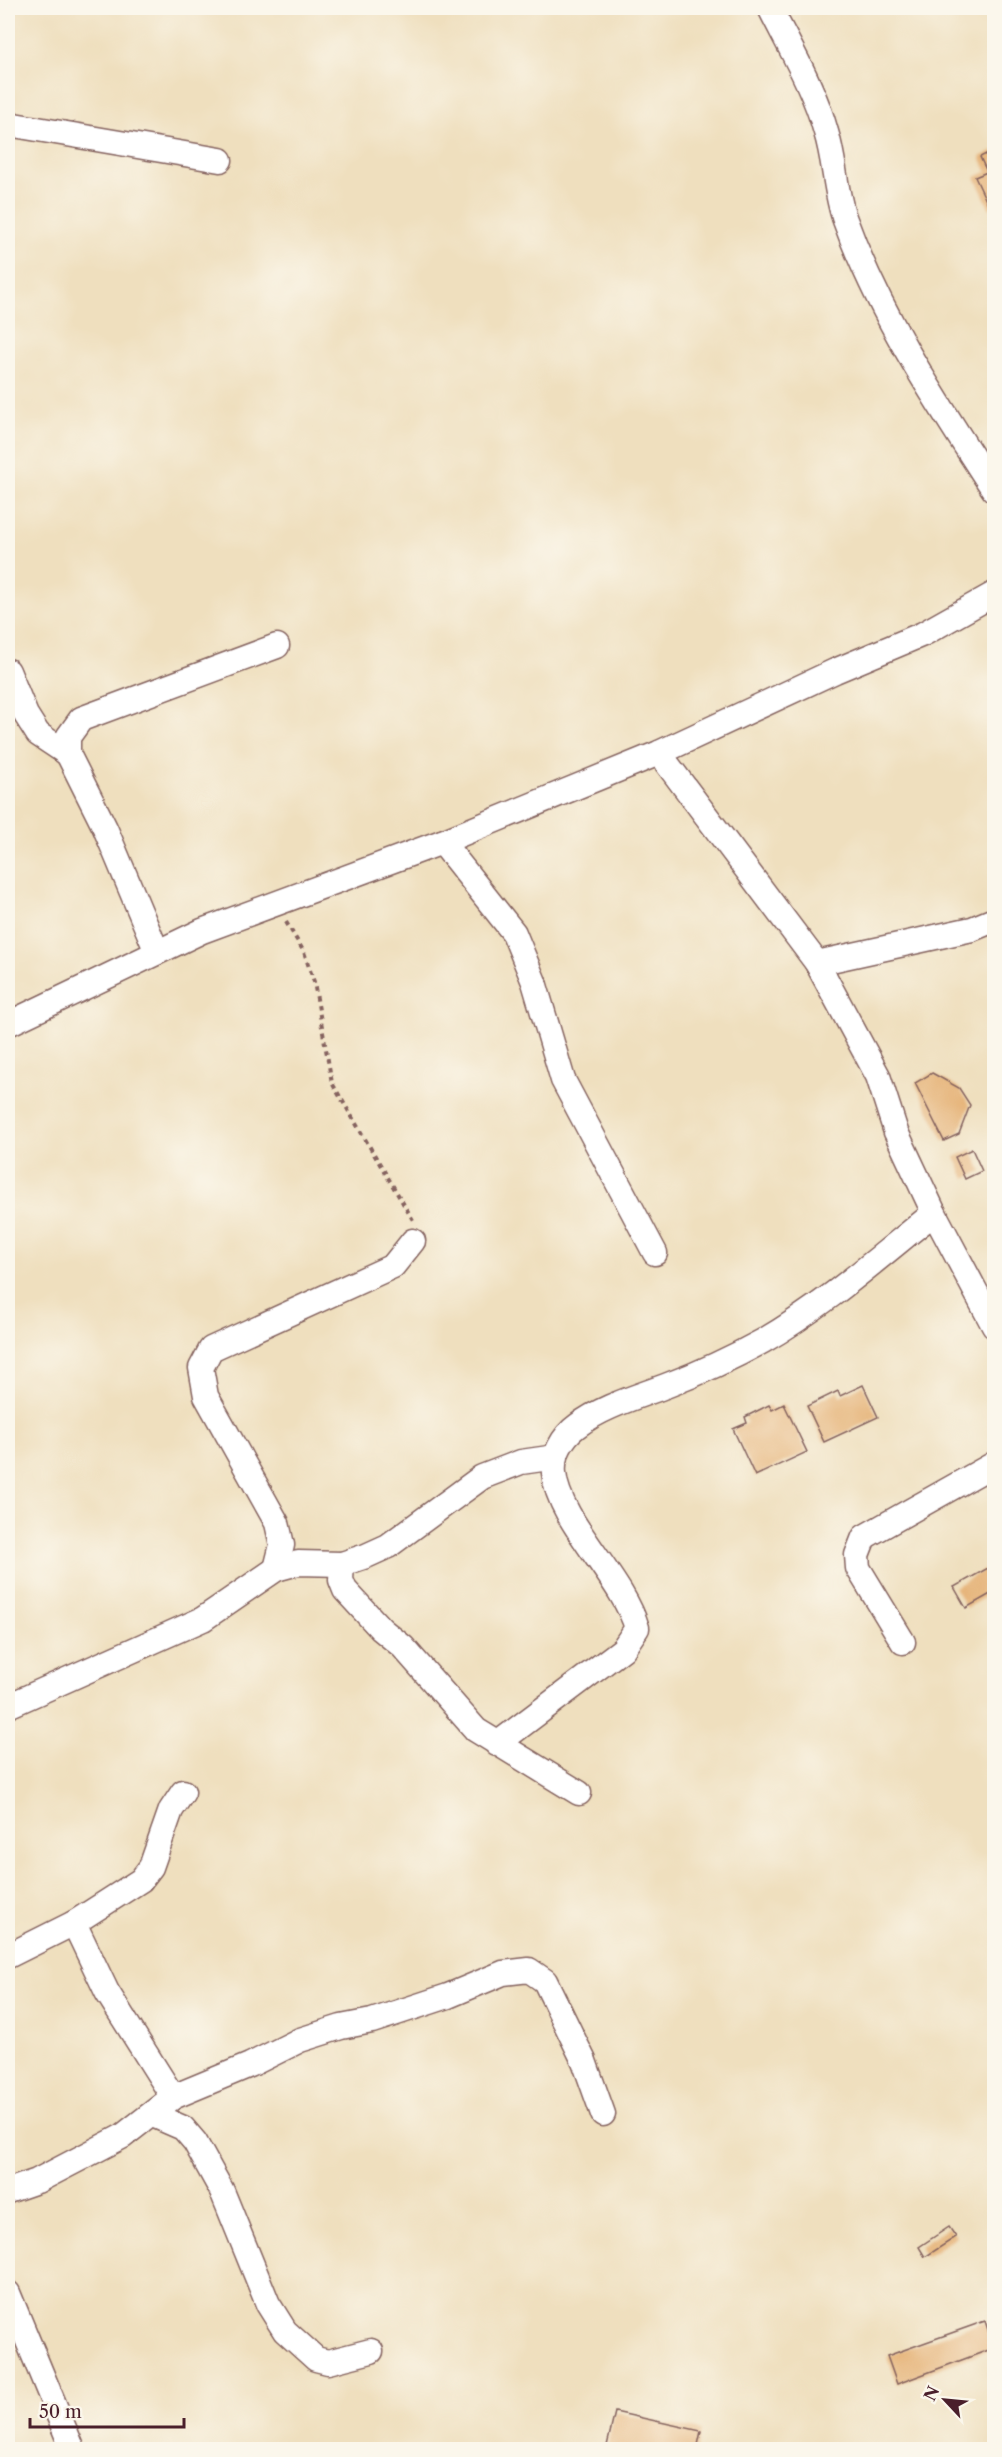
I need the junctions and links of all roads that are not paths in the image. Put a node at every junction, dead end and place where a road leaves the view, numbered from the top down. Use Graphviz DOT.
graph roads {
  1 [pos="770,8"];
  2 [pos="8,124"];
  3 [pos="220,160"];
  4 [pos="994,490"];
  5 [pos="994,594"];
  6 [pos="277,646"];
  7 [pos="8,671"];
  8 [pos="659,753"];
  9 [pos="68,754"];
  10 [pos="442,842"];
  11 [pos="994,920"];
  12 [pos="157,952"];
  13 [pos="817,963"];
  14 [pos="8,1024"];
  15 [pos="934,1213"];
  16 [pos="413,1242"];
  17 [pos="655,1253"];
  18 [pos="994,1326"];
  19 [pos="556,1456"];
  20 [pos="994,1464"];
  21 [pos="342,1564"];
  22 [pos="276,1569"];
  23 [pos="903,1642"];
  24 [pos="8,1706"];
  25 [pos="496,1744"];
  26 [pos="183,1792"];
  27 [pos="579,1793"];
  28 [pos="74,1923"];
  29 [pos="8,1956"];
  30 [pos="173,2097"];
  31 [pos="603,2114"];
  32 [pos="153,2115"];
  33 [pos="8,2191"];
  34 [pos="8,2293"];
  35 [pos="372,2351"];
  36 [pos="73,2450"];
  1 -- 4 [label="street"];
  2 -- 3 [label="street"];
  5 -- 8 [label="street"];
  6 -- 9 [label="street"];
  7 -- 9 [label="street"];
  8 -- 10 [label="street"];
  8 -- 13 [label="street"];
  9 -- 12 [label="street"];
  10 -- 12 [label="street"];
  10 -- 17 [label="street"];
  11 -- 13 [label="street"];
  12 -- 14 [label="street"];
  13 -- 15 [label="street"];
  15 -- 18 [label="street"];
  15 -- 19 [label="street"];
  16 -- 22 [label="street"];
  19 -- 21 [label="street"];
  19 -- 25 [label="street"];
  20 -- 23 [label="street"];
  21 -- 22 [label="street"];
  21 -- 25 [label="street"];
  22 -- 24 [label="street"];
  25 -- 27 [label="street"];
  26 -- 28 [label="street"];
  28 -- 29 [label="street"];
  28 -- 30 [label="street"];
  30 -- 31 [label="street"];
  30 -- 32 [label="street"];
  32 -- 33 [label="street"];
  32 -- 35 [label="street"];
  34 -- 36 [label="street"];
}
